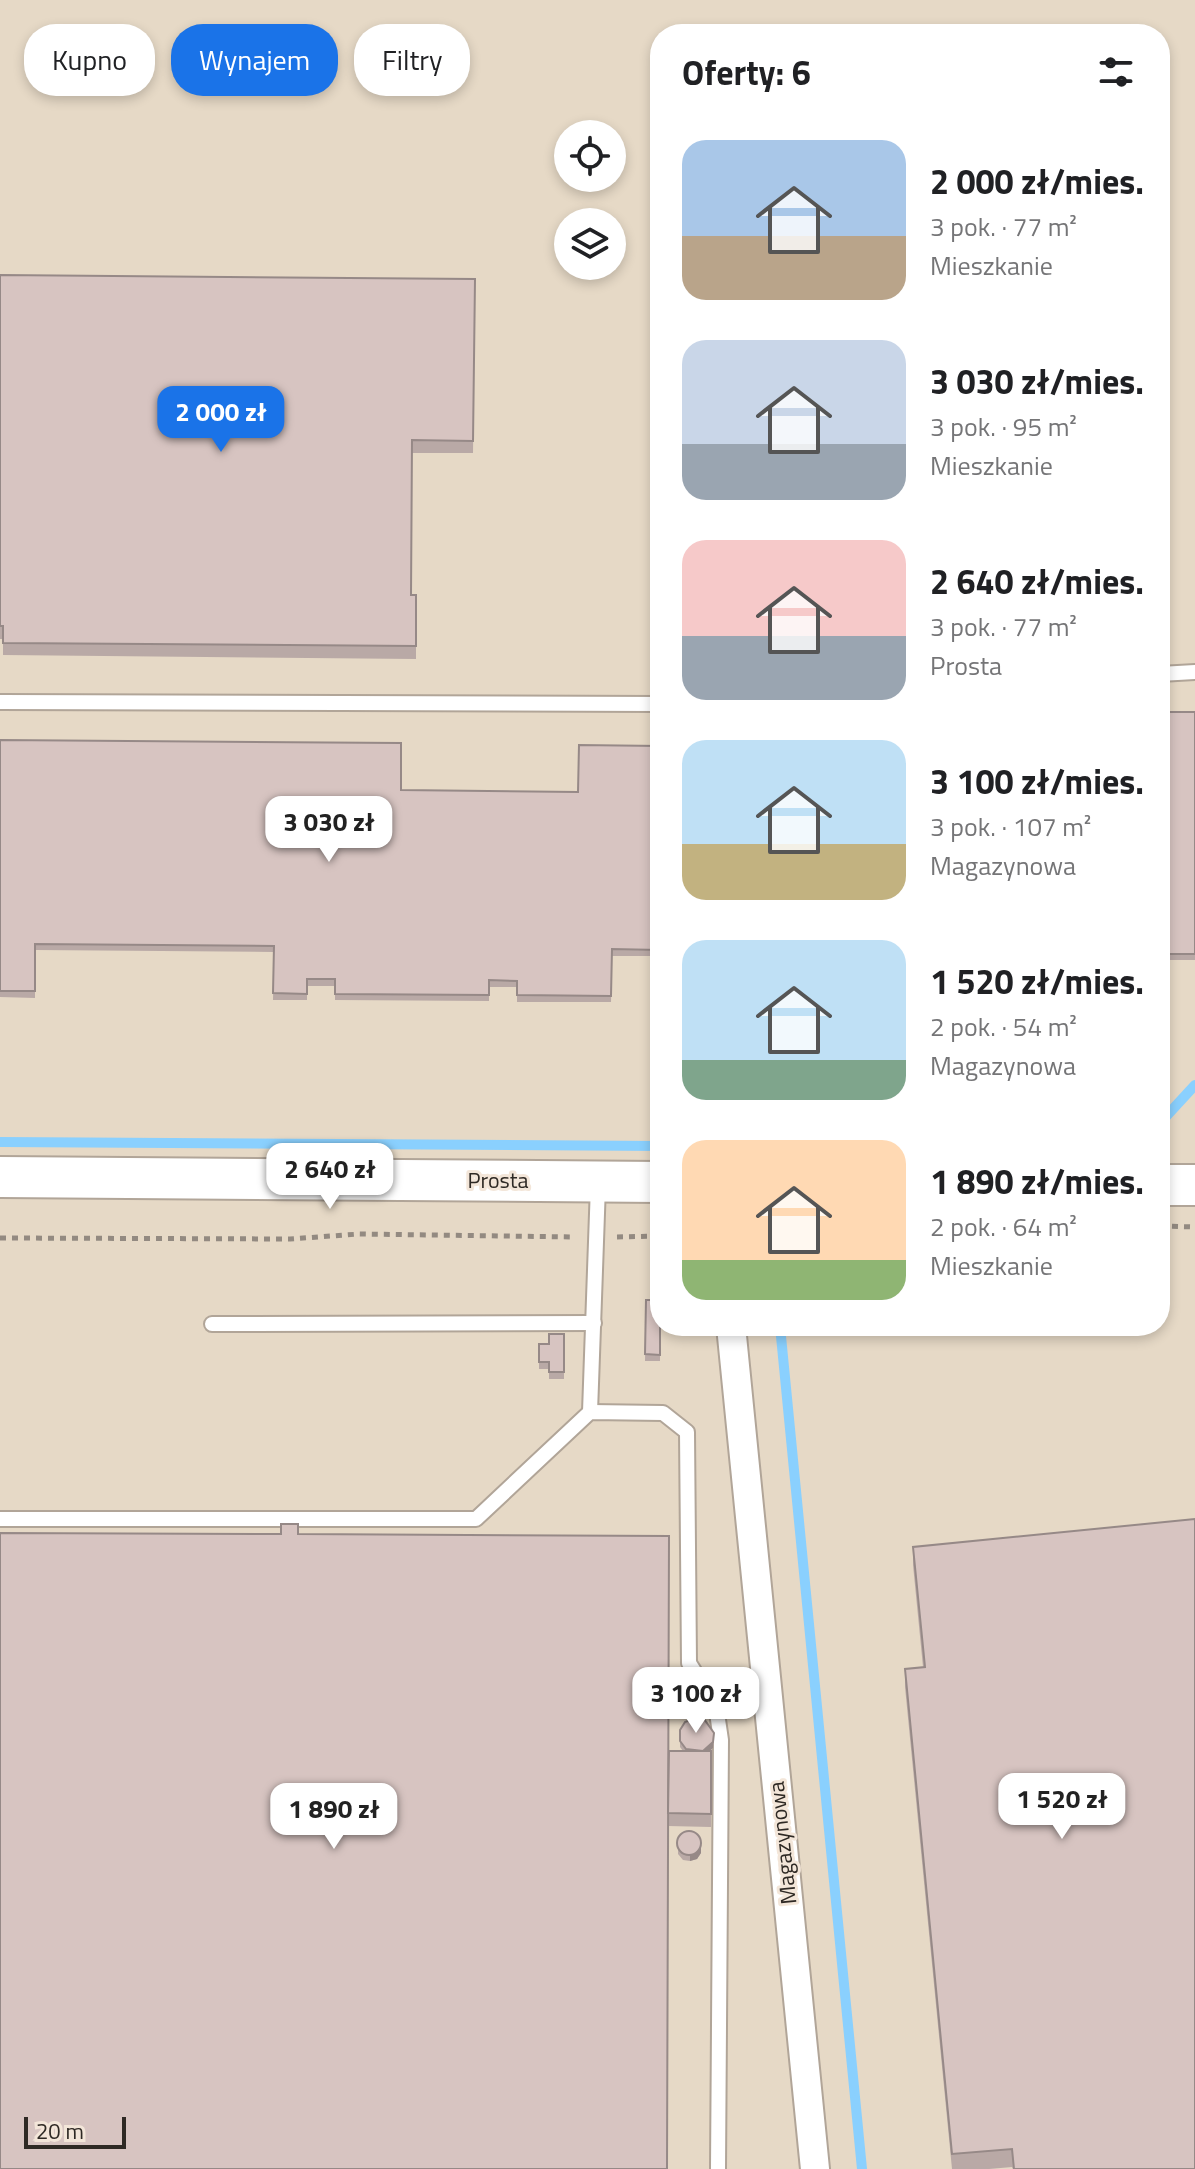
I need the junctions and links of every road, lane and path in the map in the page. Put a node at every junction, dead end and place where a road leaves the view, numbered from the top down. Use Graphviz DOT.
graph roads {
  1 [pos="1195,672"];
  2 [pos="1170,673"];
  3 [pos="0,702"];
  4 [pos="650,704"];
  5 [pos="0,1177"];
  6 [pos="599,1181"];
  7 [pos="650,1182"];
  8 [pos="1170,1185"];
  9 [pos="1195,1185"];
  10 [pos="1170,1226"];
  11 [pos="1195,1227"];
  12 [pos="650,1236"];
  13 [pos="596,1237"];
  14 [pos="0,1238"];
  15 [pos="594,1323"];
  16 [pos="212,1324"];
  17 [pos="732,1336"];
  18 [pos="590,1412"];
  19 [pos="0,1519"];
  20 [pos="718,2169"];
  21 [pos="815,2169"];
  1 -- 2 [label="lane"];
  3 -- 4 [label="lane"];
  5 -- 6 [label="street, Prosta"];
  6 -- 7 [label="street, Prosta"];
  6 -- 13 [label="lane"];
  8 -- 9 [label="street"];
  10 -- 11 [label="path"];
  12 -- 13 [label="path"];
  13 -- 14 [label="path"];
  13 -- 15 [label="lane"];
  15 -- 16 [label="lane"];
  15 -- 18 [label="lane"];
  17 -- 21 [label="street, Magazynowa"];
  18 -- 19 [label="lane"];
  18 -- 20 [label="lane"];
}
